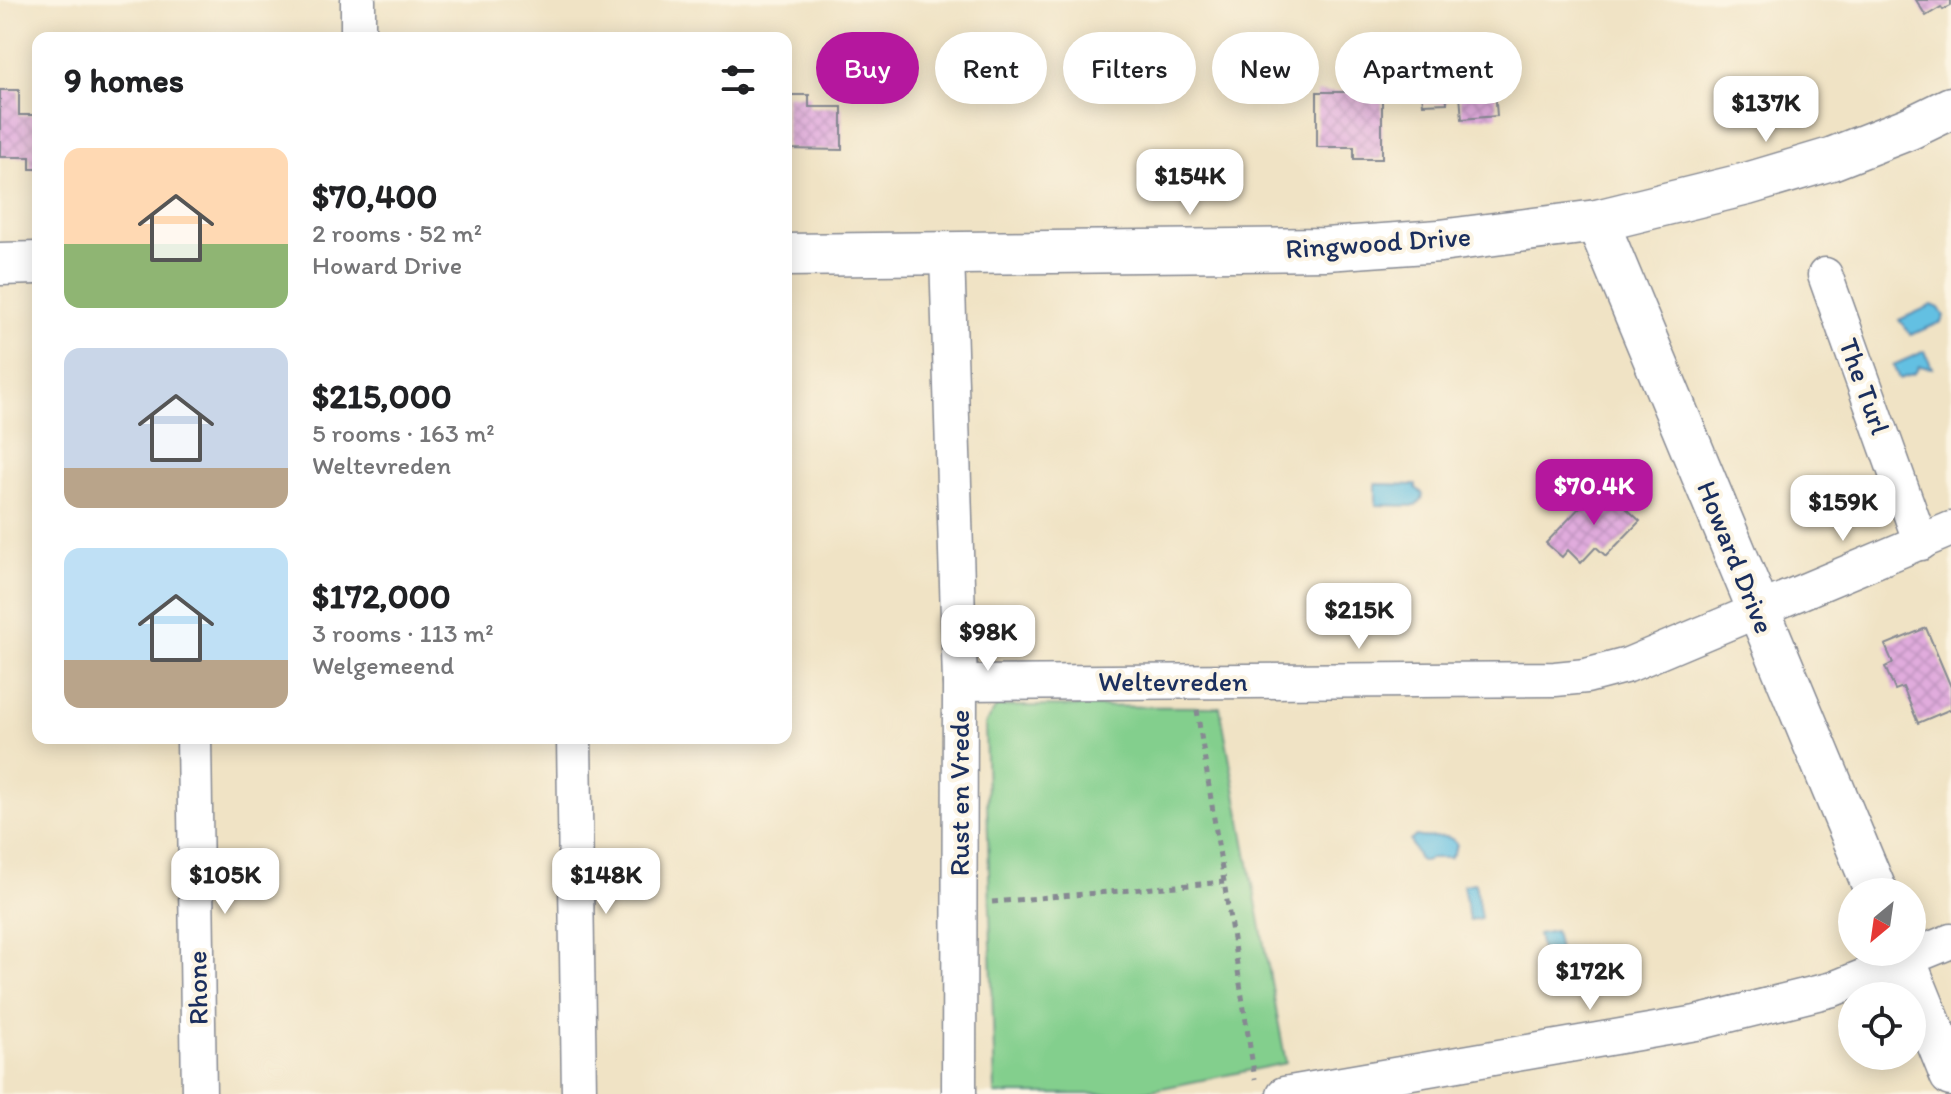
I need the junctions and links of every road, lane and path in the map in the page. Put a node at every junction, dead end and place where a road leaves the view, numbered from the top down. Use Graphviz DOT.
graph roads {
  1 [pos="358,0"];
  2 [pos="358,32"];
  3 [pos="1951,108"];
  4 [pos="1597,221"];
  5 [pos="947,253"];
  6 [pos="792,255"];
  7 [pos="32,263"];
  8 [pos="0,264"];
  9 [pos="1825,275"];
  10 [pos="1936,536"];
  11 [pos="1758,610"];
  12 [pos="1192,681"];
  13 [pos="960,683"];
  14 [pos="194,744"];
  15 [pos="574,744"];
  16 [pos="1870,878"];
  17 [pos="1224,882"];
  18 [pos="959,905"];
  19 [pos="1951,941"];
  20 [pos="1926,949"];
  21 [pos="1882,966"];
  22 [pos="1907,966"];
  23 [pos="1951,1075"];
  24 [pos="1269,1086"];
  25 [pos="199,1094"];
  26 [pos="579,1094"];
  27 [pos="959,1094"];
  1 -- 2 [label="street"];
  3 -- 4 [label="street, Ringwood Drive"];
  4 -- 5 [label="street, Ringwood Drive"];
  4 -- 11 [label="street, Howard Drive"];
  5 -- 6 [label="street, Ringwood Drive"];
  5 -- 13 [label="street, Rust en Vrede"];
  7 -- 8 [label="street"];
  9 -- 10 [label="street, The Turl"];
  10 -- 11 [label="street, Weltevreden"];
  11 -- 12 [label="street, Weltevreden"];
  11 -- 16 [label="street, Howard Drive"];
  12 -- 13 [label="street, Weltevreden"];
  12 -- 17 [label="path"];
  13 -- 18 [label="street, Rust en Vrede"];
  14 -- 25 [label="street, Rhone"];
  15 -- 26 [label="street"];
  17 -- 18 [label="path"];
  17 -- 24 [label="path"];
  18 -- 27 [label="street, Rust en Vrede"];
  19 -- 20 [label="street"];
  21 -- 24 [label="street"];
  22 -- 23 [label="street"];
}
